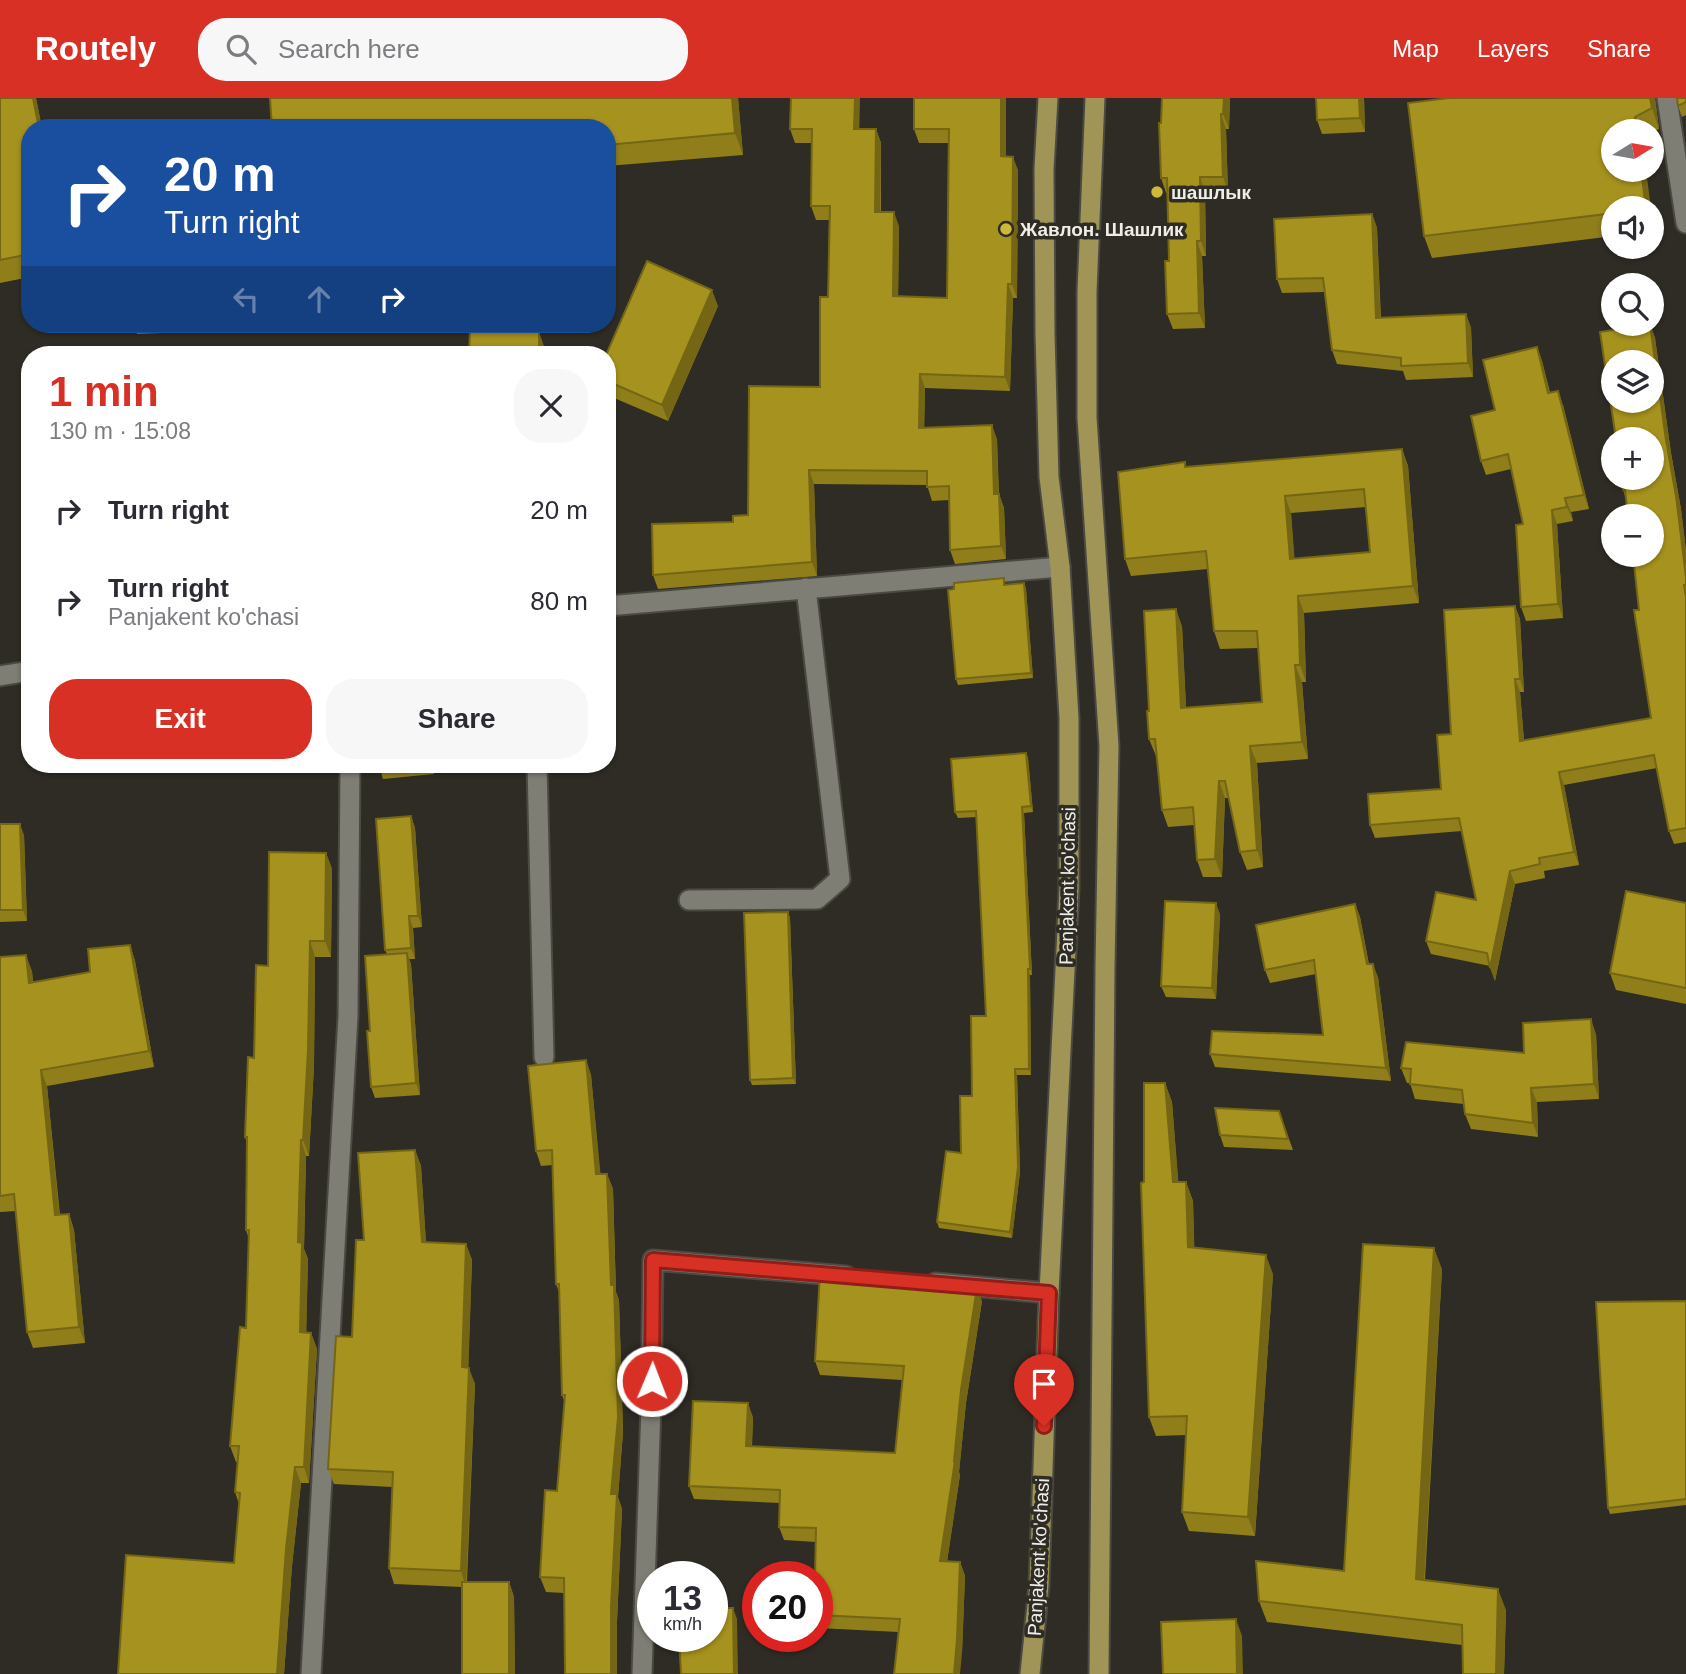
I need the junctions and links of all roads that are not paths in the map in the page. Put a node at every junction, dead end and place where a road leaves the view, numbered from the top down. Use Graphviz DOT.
graph roads {
  1 [pos="1048,98"];
  2 [pos="1094,98"];
  3 [pos="1667,98"];
  4 [pos="1686,223"];
  5 [pos="1060,567"];
  6 [pos="806,588"];
  7 [pos="616,605"];
  8 [pos="21,672"];
  9 [pos="0,676"];
  10 [pos="350,773"];
  11 [pos="537,773"];
  12 [pos="689,900"];
  13 [pos="544,1057"];
  14 [pos="858,1277"];
  15 [pos="913,1282"];
  16 [pos="1049,1293"];
  17 [pos="310,1674"];
  18 [pos="642,1674"];
  19 [pos="1030,1674"];
  20 [pos="1099,1674"];
  1 -- 5 [label="main road, Panjakent ko'chasi"];
  2 -- 20 [label="main road, Panjakent ko'chasi"];
  3 -- 4 [label="street"];
  5 -- 6 [label="street"];
  5 -- 16 [label="main road, Panjakent ko'chasi"];
  6 -- 7 [label="street"];
  6 -- 12 [label="street"];
  8 -- 9 [label="street"];
  10 -- 17 [label="street"];
  11 -- 13 [label="street"];
  14 -- 18 [label="street"];
  15 -- 16 [label="street"];
  16 -- 19 [label="main road, Panjakent ko'chasi"];
}
